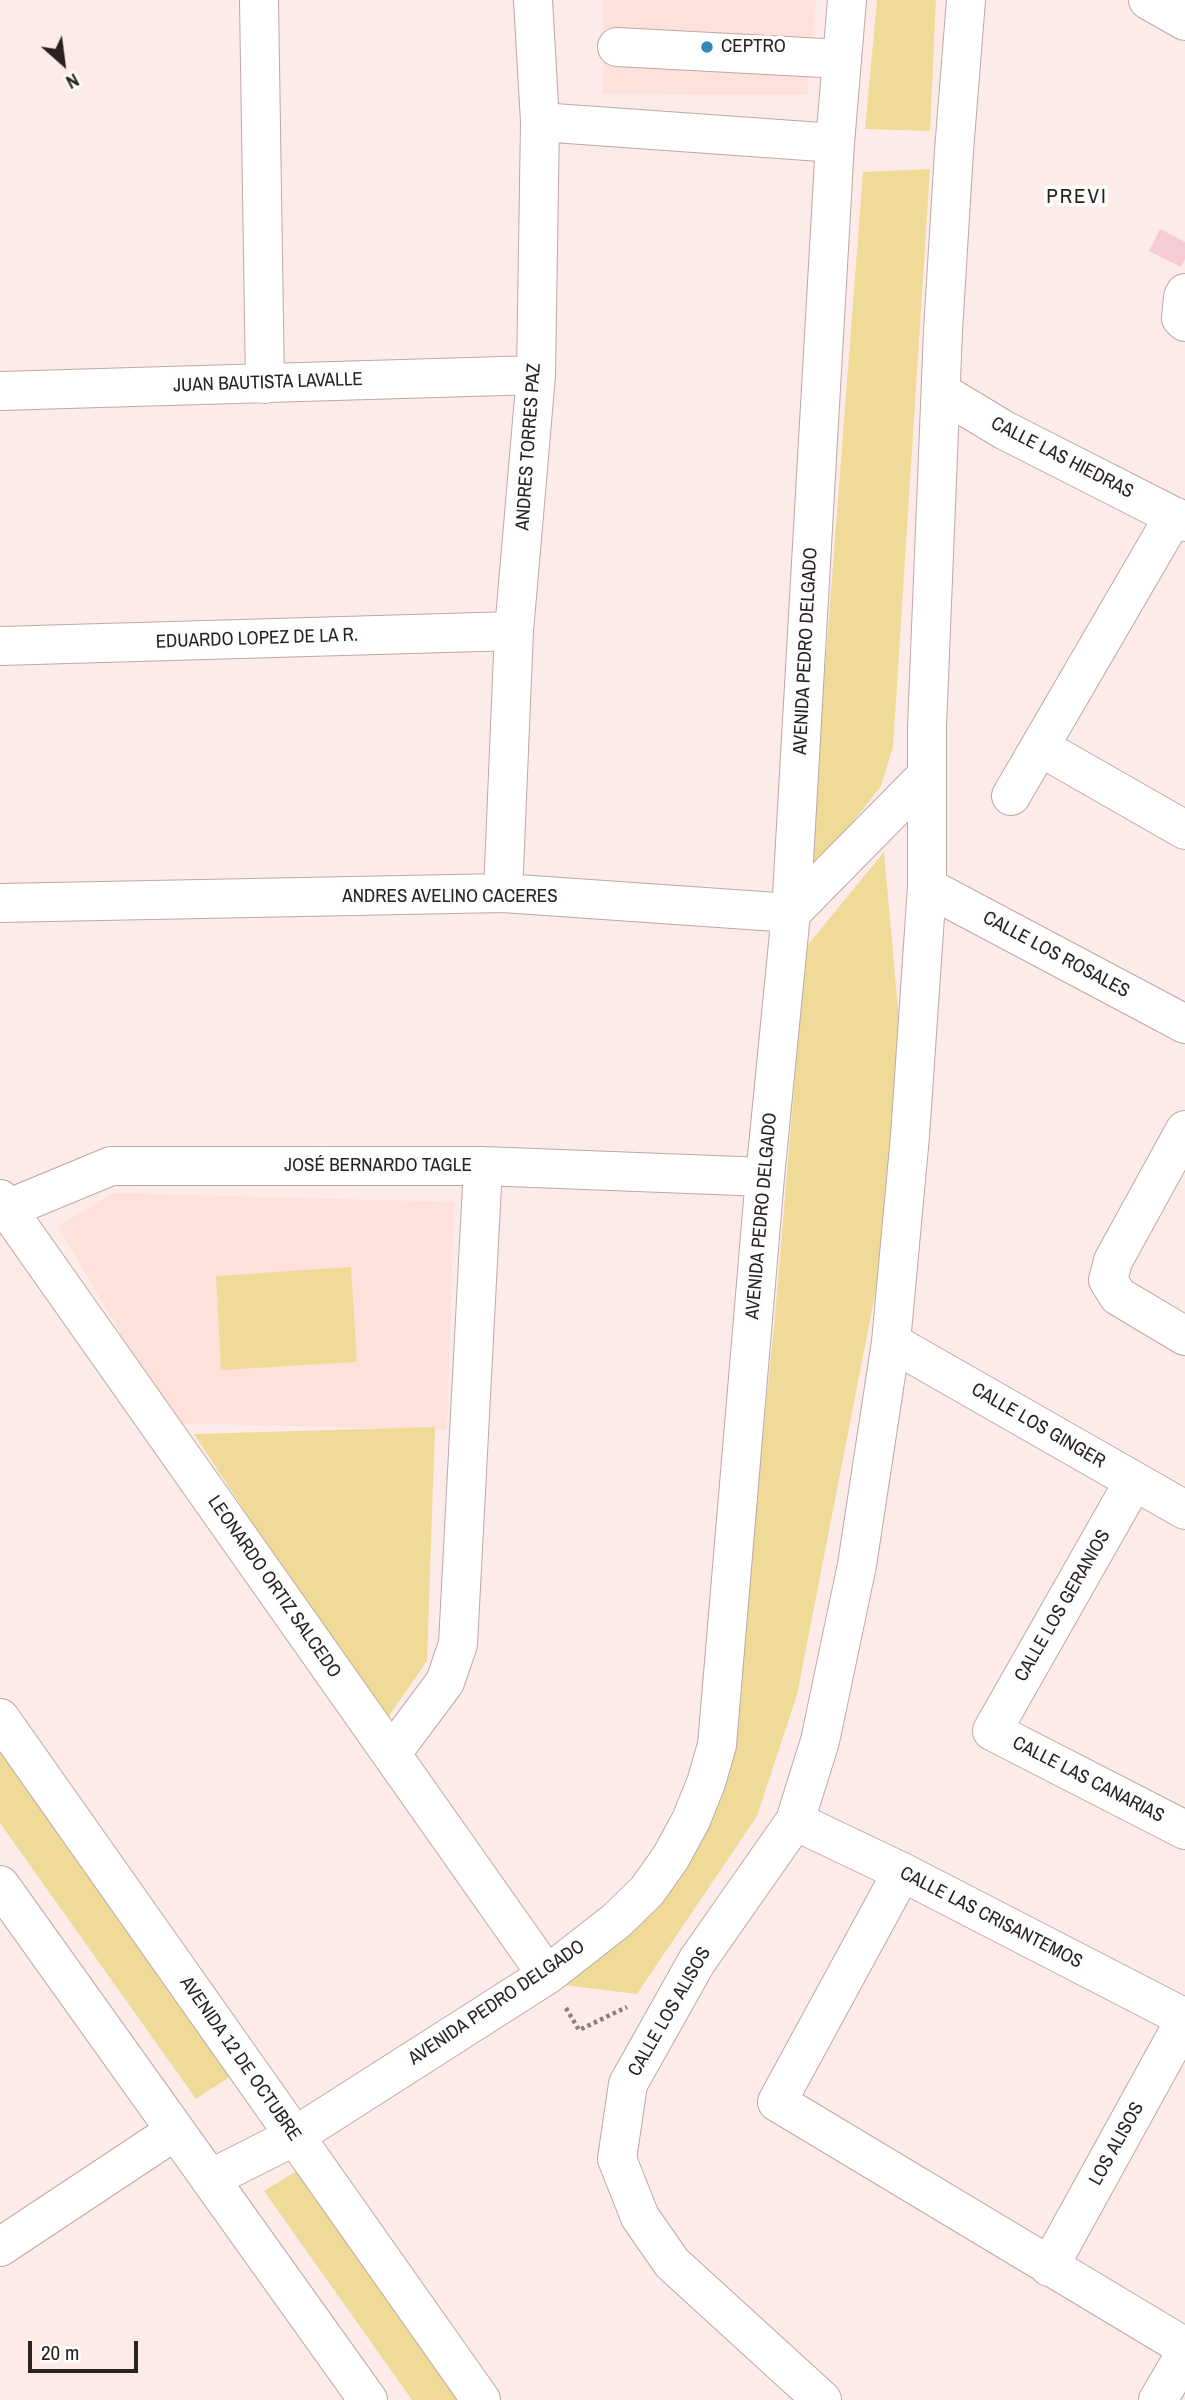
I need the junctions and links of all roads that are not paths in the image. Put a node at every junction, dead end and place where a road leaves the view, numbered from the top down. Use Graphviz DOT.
graph roads {
  1 [pos="259,0"];
  2 [pos="533,0"];
  3 [pos="847,0"];
  4 [pos="966,0"];
  5 [pos="1148,0"];
  6 [pos="1185,21"];
  7 [pos="617,47"];
  8 [pos="842,59"];
  9 [pos="540,122"];
  10 [pos="835,143"];
  11 [pos="536,375"];
  12 [pos="265,384"];
  13 [pos="0,391"];
  14 [pos="941,392"];
  15 [pos="1180,519"];
  16 [pos="514,631"];
  17 [pos="0,646"];
  18 [pos="1040,747"];
  19 [pos="926,776"];
  20 [pos="1011,796"];
  21 [pos="1185,830"];
  22 [pos="927,887"];
  23 [pos="503,893"];
  24 [pos="0,903"];
  25 [pos="791,913"];
  26 [pos="1185,1024"];
  27 [pos="1185,1130"];
  28 [pos="483,1167"];
  29 [pos="765,1177"];
  30 [pos="2,1206"];
  31 [pos="1185,1336"];
  32 [pos="891,1342"];
  33 [pos="1134,1480"];
  34 [pos="1185,1510"];
  35 [pos="0,1718"];
  36 [pos="992,1731"];
  37 [pos="392,1753"];
  38 [pos="794,1821"];
  39 [pos="1185,1830"];
  40 [pos="902,1872"];
  41 [pos="0,1885"];
  42 [pos="547,1975"];
  43 [pos="1185,2019"];
  44 [pos="175,2131"];
  45 [pos="295,2136"];
  46 [pos="210,2179"];
  47 [pos="0,2246"];
  48 [pos="1049,2267"];
  49 [pos="1185,2347"];
  50 [pos="1185,2354"];
  51 [pos="368,2400"];
  52 [pos="481,2400"];
  53 [pos="822,2400"];
  54 [pos="1158,2400"];
  1 -- 12 [label="street"];
  2 -- 9 [label="street, ANDRES TORRES PAZ"];
  3 -- 8 [label="street, AVENIDA PEDRO DELGADO"];
  4 -- 14 [label="street"];
  5 -- 6 [label="street"];
  7 -- 8 [label="street"];
  8 -- 10 [label="street, AVENIDA PEDRO DELGADO"];
  9 -- 10 [label="street"];
  9 -- 11 [label="street, ANDRES TORRES PAZ"];
  10 -- 25 [label="street, AVENIDA PEDRO DELGADO"];
  11 -- 12 [label="street, JUAN BAUTISTA LAVALLE"];
  11 -- 16 [label="street, ANDRES TORRES PAZ"];
  12 -- 13 [label="street, JUAN BAUTISTA LAVALLE"];
  14 -- 15 [label="street, CALLE LAS HIEDRAS"];
  14 -- 19 [label="street"];
  15 -- 18 [label="street"];
  16 -- 17 [label="street, EDUARDO LOPEZ DE LA R."];
  16 -- 23 [label="street, ANDRES TORRES PAZ"];
  18 -- 20 [label="street"];
  18 -- 21 [label="street"];
  19 -- 22 [label="street"];
  19 -- 25 [label="street"];
  22 -- 26 [label="street, CALLE LOS ROSALES"];
  22 -- 32 [label="street"];
  23 -- 24 [label="street, ANDRES AVELINO CACERES"];
  23 -- 25 [label="street, ANDRES AVELINO CACERES"];
  25 -- 29 [label="street, AVENIDA PEDRO DELGADO"];
  27 -- 31 [label="street"];
  28 -- 29 [label="street, JOSÉ BERNARDO TAGLE"];
  28 -- 30 [label="street, JOSÉ BERNARDO TAGLE"];
  28 -- 37 [label="street"];
  29 -- 42 [label="street, AVENIDA PEDRO DELGADO"];
  30 -- 37 [label="street, LEONARDO ORTIZ SALCEDO"];
  32 -- 33 [label="street, CALLE LOS GINGER"];
  32 -- 38 [label="street"];
  33 -- 34 [label="street, CALLE LOS GINGER"];
  33 -- 36 [label="street, CALLE LOS GERANIOS"];
  35 -- 45 [label="street, AVENIDA 12 DE OCTUBRE"];
  36 -- 39 [label="street, CALLE LAS CANARIAS"];
  37 -- 42 [label="street, LEONARDO ORTIZ SALCEDO"];
  38 -- 40 [label="street, CALLE LAS CRISANTEMOS"];
  38 -- 53 [label="street, CALLE LOS ALISOS"];
  40 -- 43 [label="street, CALLE LAS CRISANTEMOS"];
  40 -- 48 [label="street"];
  41 -- 44 [label="street"];
  42 -- 45 [label="street, AVENIDA PEDRO DELGADO"];
  43 -- 48 [label="street, LOS ALISOS"];
  44 -- 46 [label="street"];
  44 -- 47 [label="street"];
  45 -- 46 [label="street, AVENIDA PEDRO DELGADO"];
  45 -- 52 [label="street, AVENIDA 12 DE OCTUBRE"];
  46 -- 51 [label="street"];
  48 -- 49 [label="street"];
  50 -- 54 [label="street"];
}
